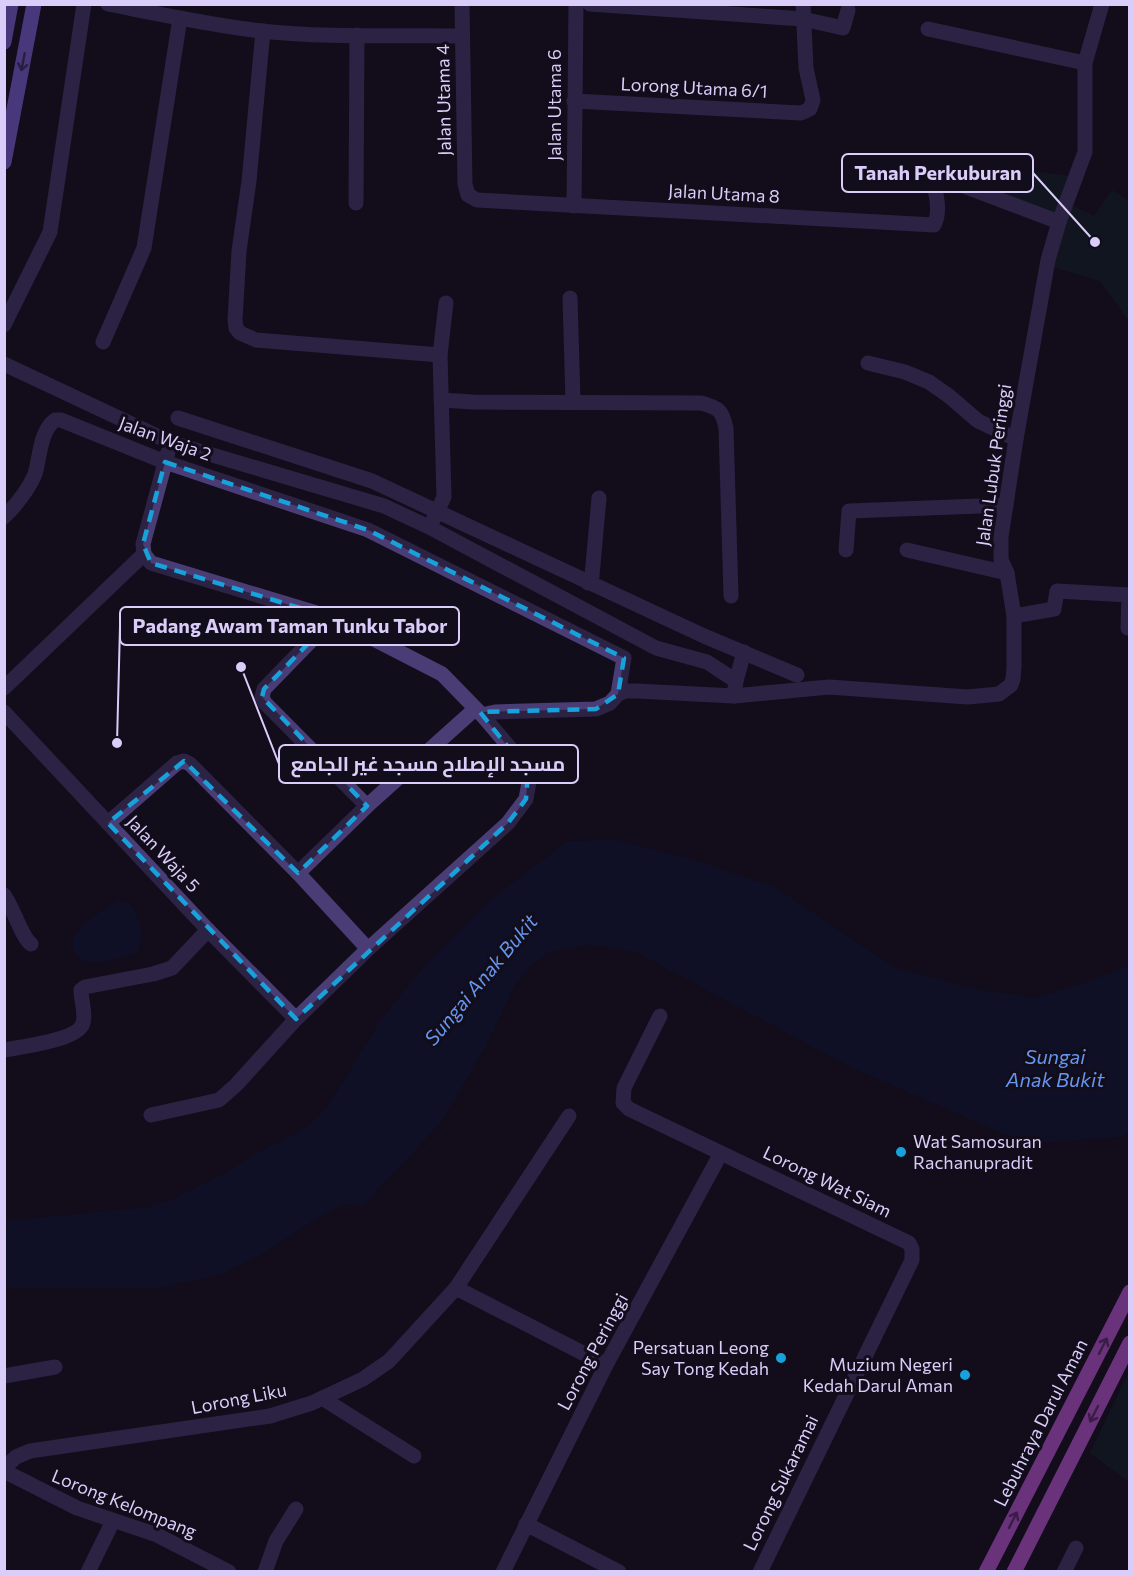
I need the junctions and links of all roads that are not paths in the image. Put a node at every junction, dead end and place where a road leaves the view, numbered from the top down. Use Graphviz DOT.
graph roads {
  1 [pos="11,4"];
  2 [pos="34,4"];
  3 [pos="84,4"];
  4 [pos="108,4"];
  5 [pos="462,4"];
  6 [pos="576,4"];
  7 [pos="590,4"];
  8 [pos="1102,4"];
  9 [pos="848,10"];
  10 [pos="803,12"];
  11 [pos="180,18"];
  12 [pos="928,29"];
  13 [pos="263,31"];
  14 [pos="357,34"];
  15 [pos="462,36"];
  16 [pos="4,42"];
  17 [pos="1085,63"];
  18 [pos="574,101"];
  19 [pos="4,162"];
  20 [pos="468,195"];
  21 [pos="356,203"];
  22 [pos="574,206"];
  23 [pos="1059,222"];
  24 [pos="570,298"];
  25 [pos="446,303"];
  26 [pos="4,325"];
  27 [pos="103,342"];
  28 [pos="440,355"];
  29 [pos="4,363"];
  30 [pos="868,363"];
  31 [pos="441,400"];
  32 [pos="573,402"];
  33 [pos="178,418"];
  34 [pos="1016,439"];
  35 [pos="172,443"];
  36 [pos="301,458"];
  37 [pos="165,462"];
  38 [pos="294,479"];
  39 [pos="599,498"];
  40 [pos="1006,505"];
  41 [pos="437,511"];
  42 [pos="4,517"];
  43 [pos="429,527"];
  44 [pos="846,550"];
  45 [pos="907,550"];
  46 [pos="144,554"];
  47 [pos="1007,573"];
  48 [pos="588,583"];
  49 [pos="731,596"];
  50 [pos="1014,616"];
  51 [pos="333,618"];
  52 [pos="1128,628"];
  53 [pos="656,648"];
  54 [pos="744,652"];
  55 [pos="624,658"];
  56 [pos="797,675"];
  57 [pos="4,688"];
  58 [pos="735,688"];
  59 [pos="618,694"];
  60 [pos="4,712"];
  61 [pos="479,712"];
  62 [pos="367,806"];
  63 [pos="108,823"];
  64 [pos="298,873"];
  65 [pos="4,896"];
  66 [pos="208,930"];
  67 [pos="32,944"];
  68 [pos="368,949"];
  69 [pos="660,1016"];
  70 [pos="296,1019"];
  71 [pos="4,1050"];
  72 [pos="151,1115"];
  73 [pos="569,1116"];
  74 [pos="721,1153"];
  75 [pos="912,1249"];
  76 [pos="456,1288"];
  77 [pos="1130,1292"];
  78 [pos="1130,1343"];
  79 [pos="606,1365"];
  80 [pos="55,1367"];
  81 [pos="4,1376"];
  82 [pos="322,1398"];
  83 [pos="414,1456"];
  84 [pos="4,1470"];
  85 [pos="296,1509"];
  86 [pos="113,1521"];
  87 [pos="526,1524"];
  88 [pos="1076,1548"];
  89 [pos="88,1572"];
  90 [pos="229,1572"];
  91 [pos="266,1572"];
  92 [pos="503,1572"];
  93 [pos="619,1572"];
  94 [pos="759,1572"];
  95 [pos="986,1572"];
  96 [pos="1014,1572"];
  97 [pos="1064,1572"];
  1 -- 16 [label="main road"];
  2 -- 19 [label="main road, one-way"];
  3 -- 26 [label="street"];
  4 -- 11 [label="street"];
  5 -- 15 [label="street, Jalan Utama 4"];
  6 -- 18 [label="street, Jalan Utama 6"];
  7 -- 10 [label="street"];
  8 -- 17 [label="street, Jalan Lubuk Peringgi"];
  9 -- 10 [label="street"];
  10 -- 18 [label="street, Lorong Utama 6/1"];
  11 -- 13 [label="street"];
  11 -- 27 [label="street"];
  12 -- 17 [label="street"];
  13 -- 14 [label="street"];
  13 -- 28 [label="street"];
  14 -- 15 [label="street"];
  14 -- 21 [label="street"];
  15 -- 20 [label="street, Jalan Utama 4"];
  17 -- 23 [label="street, Jalan Lubuk Peringgi"];
  18 -- 22 [label="street, Jalan Utama 6"];
  20 -- 22 [label="street, Jalan Utama 8"];
  22 -- 23 [label="street, Jalan Utama 8"];
  23 -- 34 [label="street, Jalan Lubuk Peringgi"];
  24 -- 32 [label="street"];
  25 -- 28 [label="street"];
  28 -- 31 [label="street"];
  29 -- 35 [label="street"];
  30 -- 34 [label="street"];
  31 -- 32 [label="street"];
  31 -- 41 [label="street"];
  32 -- 49 [label="street"];
  33 -- 36 [label="street"];
  34 -- 40 [label="street, Jalan Lubuk Peringgi"];
  35 -- 37 [label="street"];
  35 -- 38 [label="street"];
  36 -- 38 [label="street"];
  36 -- 41 [label="street"];
  37 -- 42 [label="street, Jalan Waja 2"];
  37 -- 46 [label="street"];
  37 -- 55 [label="street, Jalan Waja 2"];
  38 -- 43 [label="street"];
  39 -- 48 [label="street"];
  40 -- 44 [label="street"];
  40 -- 47 [label="street, Jalan Lubuk Peringgi"];
  41 -- 43 [label="street"];
  41 -- 48 [label="street"];
  43 -- 53 [label="street"];
  45 -- 47 [label="street"];
  46 -- 51 [label="street"];
  46 -- 57 [label="street"];
  47 -- 50 [label="street, Jalan Lubuk Peringgi"];
  48 -- 54 [label="street"];
  50 -- 52 [label="street"];
  50 -- 58 [label="street, Jalan Lubuk Peringgi"];
  51 -- 61 [label="street"];
  51 -- 62 [label="street"];
  53 -- 55 [label="street"];
  53 -- 58 [label="street"];
  54 -- 56 [label="street"];
  54 -- 58 [label="street"];
  55 -- 59 [label="street"];
  58 -- 59 [label="street, Jalan Lubuk Peringgi"];
  59 -- 61 [label="street"];
  60 -- 63 [label="street, Jalan Waja 5"];
  61 -- 62 [label="street"];
  61 -- 68 [label="street"];
  62 -- 64 [label="street"];
  63 -- 64 [label="street"];
  63 -- 66 [label="street, Jalan Waja 5"];
  64 -- 68 [label="street"];
  65 -- 67 [label="street"];
  66 -- 70 [label="street, Jalan Waja 5"];
  66 -- 71 [label="street"];
  68 -- 70 [label="street"];
  69 -- 74 [label="street, Lorong Wat Siam"];
  70 -- 72 [label="street"];
  73 -- 76 [label="street, Lorong Liku"];
  74 -- 75 [label="street, Lorong Wat Siam"];
  74 -- 79 [label="street, Lorong Peringgi"];
  75 -- 94 [label="street, Lorong Sukaramai"];
  76 -- 79 [label="street"];
  76 -- 82 [label="street, Lorong Liku"];
  95 -- 77 [label="main road, Lebuhraya Darul Aman, one-way"];
  78 -- 96 [label="main road, one-way"];
  79 -- 87 [label="street, Lorong Peringgi"];
  80 -- 81 [label="street"];
  82 -- 83 [label="street"];
  82 -- 84 [label="street, Lorong Liku"];
  84 -- 86 [label="street, Lorong Kelompang"];
  85 -- 91 [label="street"];
  86 -- 89 [label="street"];
  86 -- 90 [label="street, Lorong Kelompang"];
  87 -- 92 [label="street, Lorong Peringgi"];
  87 -- 93 [label="street"];
  88 -- 97 [label="street"];
}
